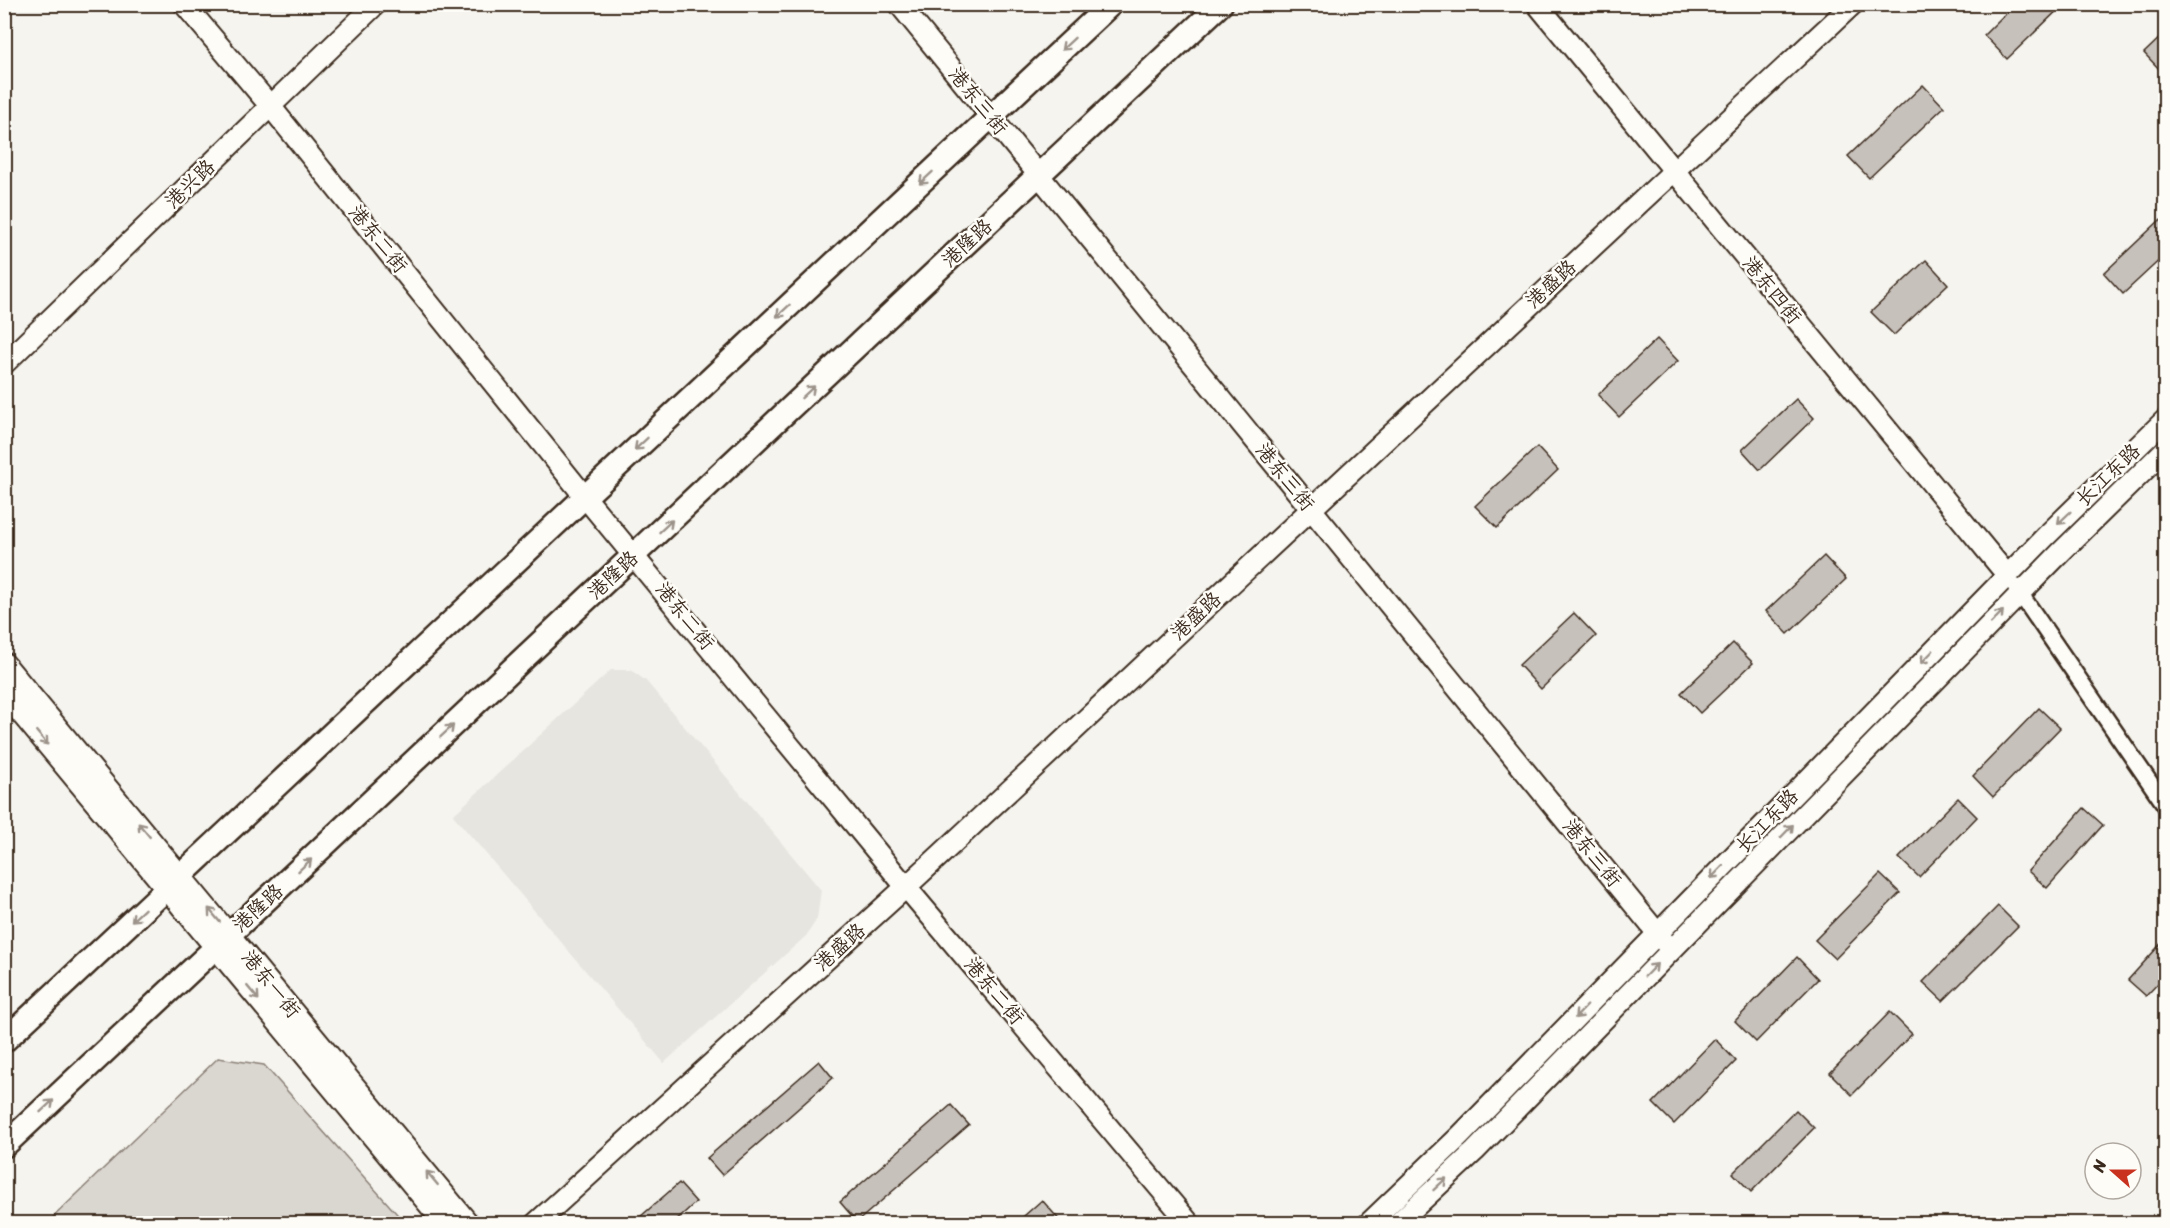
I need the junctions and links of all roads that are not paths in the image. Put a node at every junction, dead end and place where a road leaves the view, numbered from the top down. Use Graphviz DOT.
graph roads {
  1 [pos="184,4"];
  2 [pos="376,4"];
  3 [pos="899,4"];
  4 [pos="1111,4"];
  5 [pos="1221,4"];
  6 [pos="1537,4"];
  7 [pos="1852,4"];
  8 [pos="271,107"];
  9 [pos="991,117"];
  10 [pos="1674,170"];
  11 [pos="1039,176"];
  12 [pos="4,364"];
  13 [pos="2166,419"];
  14 [pos="2166,449"];
  15 [pos="585,496"];
  16 [pos="1311,509"];
  17 [pos="634,555"];
  18 [pos="2007,575"];
  19 [pos="2020,593"];
  20 [pos="4,663"];
  21 [pos="4,693"];
  22 [pos="2166,806"];
  23 [pos="174,882"];
  24 [pos="906,887"];
  25 [pos="1658,934"];
  26 [pos="223,941"];
  27 [pos="1671,950"];
  28 [pos="4,1041"];
  29 [pos="4,1146"];
  30 [pos="445,1224"];
  31 [pos="469,1224"];
  32 [pos="535,1224"];
  33 [pos="1190,1224"];
  34 [pos="1368,1224"];
  35 [pos="1397,1224"];
  1 -- 8 [label="street, 港东二街"];
  2 -- 8 [label="street, 港兴路"];
  3 -- 9 [label="street, 港东三街"];
  4 -- 9 [label="main road, one-way"];
  5 -- 11 [label="main road, 港隆路"];
  6 -- 10 [label="street, 港东四街"];
  7 -- 10 [label="street, 港盛路"];
  8 -- 12 [label="street, 港兴路"];
  8 -- 15 [label="street, 港东二街"];
  9 -- 11 [label="street, 港东三街"];
  9 -- 15 [label="main road, one-way"];
  10 -- 16 [label="street, 港盛路"];
  10 -- 18 [label="street, 港东四街"];
  11 -- 16 [label="street, 港东三街"];
  17 -- 11 [label="main road, 港隆路, one-way"];
  13 -- 18 [label="street, 长江东路, one-way"];
  14 -- 19 [label="street, 长江东路"];
  15 -- 17 [label="street, 港东二街"];
  15 -- 23 [label="main road"];
  16 -- 24 [label="street, 港盛路"];
  16 -- 25 [label="street, 港东三街"];
  17 -- 24 [label="street, 港东二街"];
  26 -- 17 [label="main road, 港隆路, one-way"];
  18 -- 19 [label="street"];
  18 -- 25 [label="street, 长江东路, one-way"];
  19 -- 22 [label="street"];
  27 -- 19 [label="street, 长江东路, one-way"];
  23 -- 20 [label="street, 港东一街, one-way"];
  21 -- 23 [label="street, 港东一街, one-way"];
  23 -- 26 [label="street, 港东一街"];
  23 -- 28 [label="main road, one-way"];
  24 -- 32 [label="street, 港盛路"];
  24 -- 33 [label="street, 港东二街"];
  25 -- 27 [label="street, 港东三街"];
  25 -- 34 [label="street, 长江东路, one-way"];
  29 -- 26 [label="main road, 港隆路, one-way"];
  26 -- 30 [label="street, 港东一街, one-way"];
  31 -- 26 [label="street, 港东一街, one-way"];
  35 -- 27 [label="street, 长江东路, one-way"];
}
